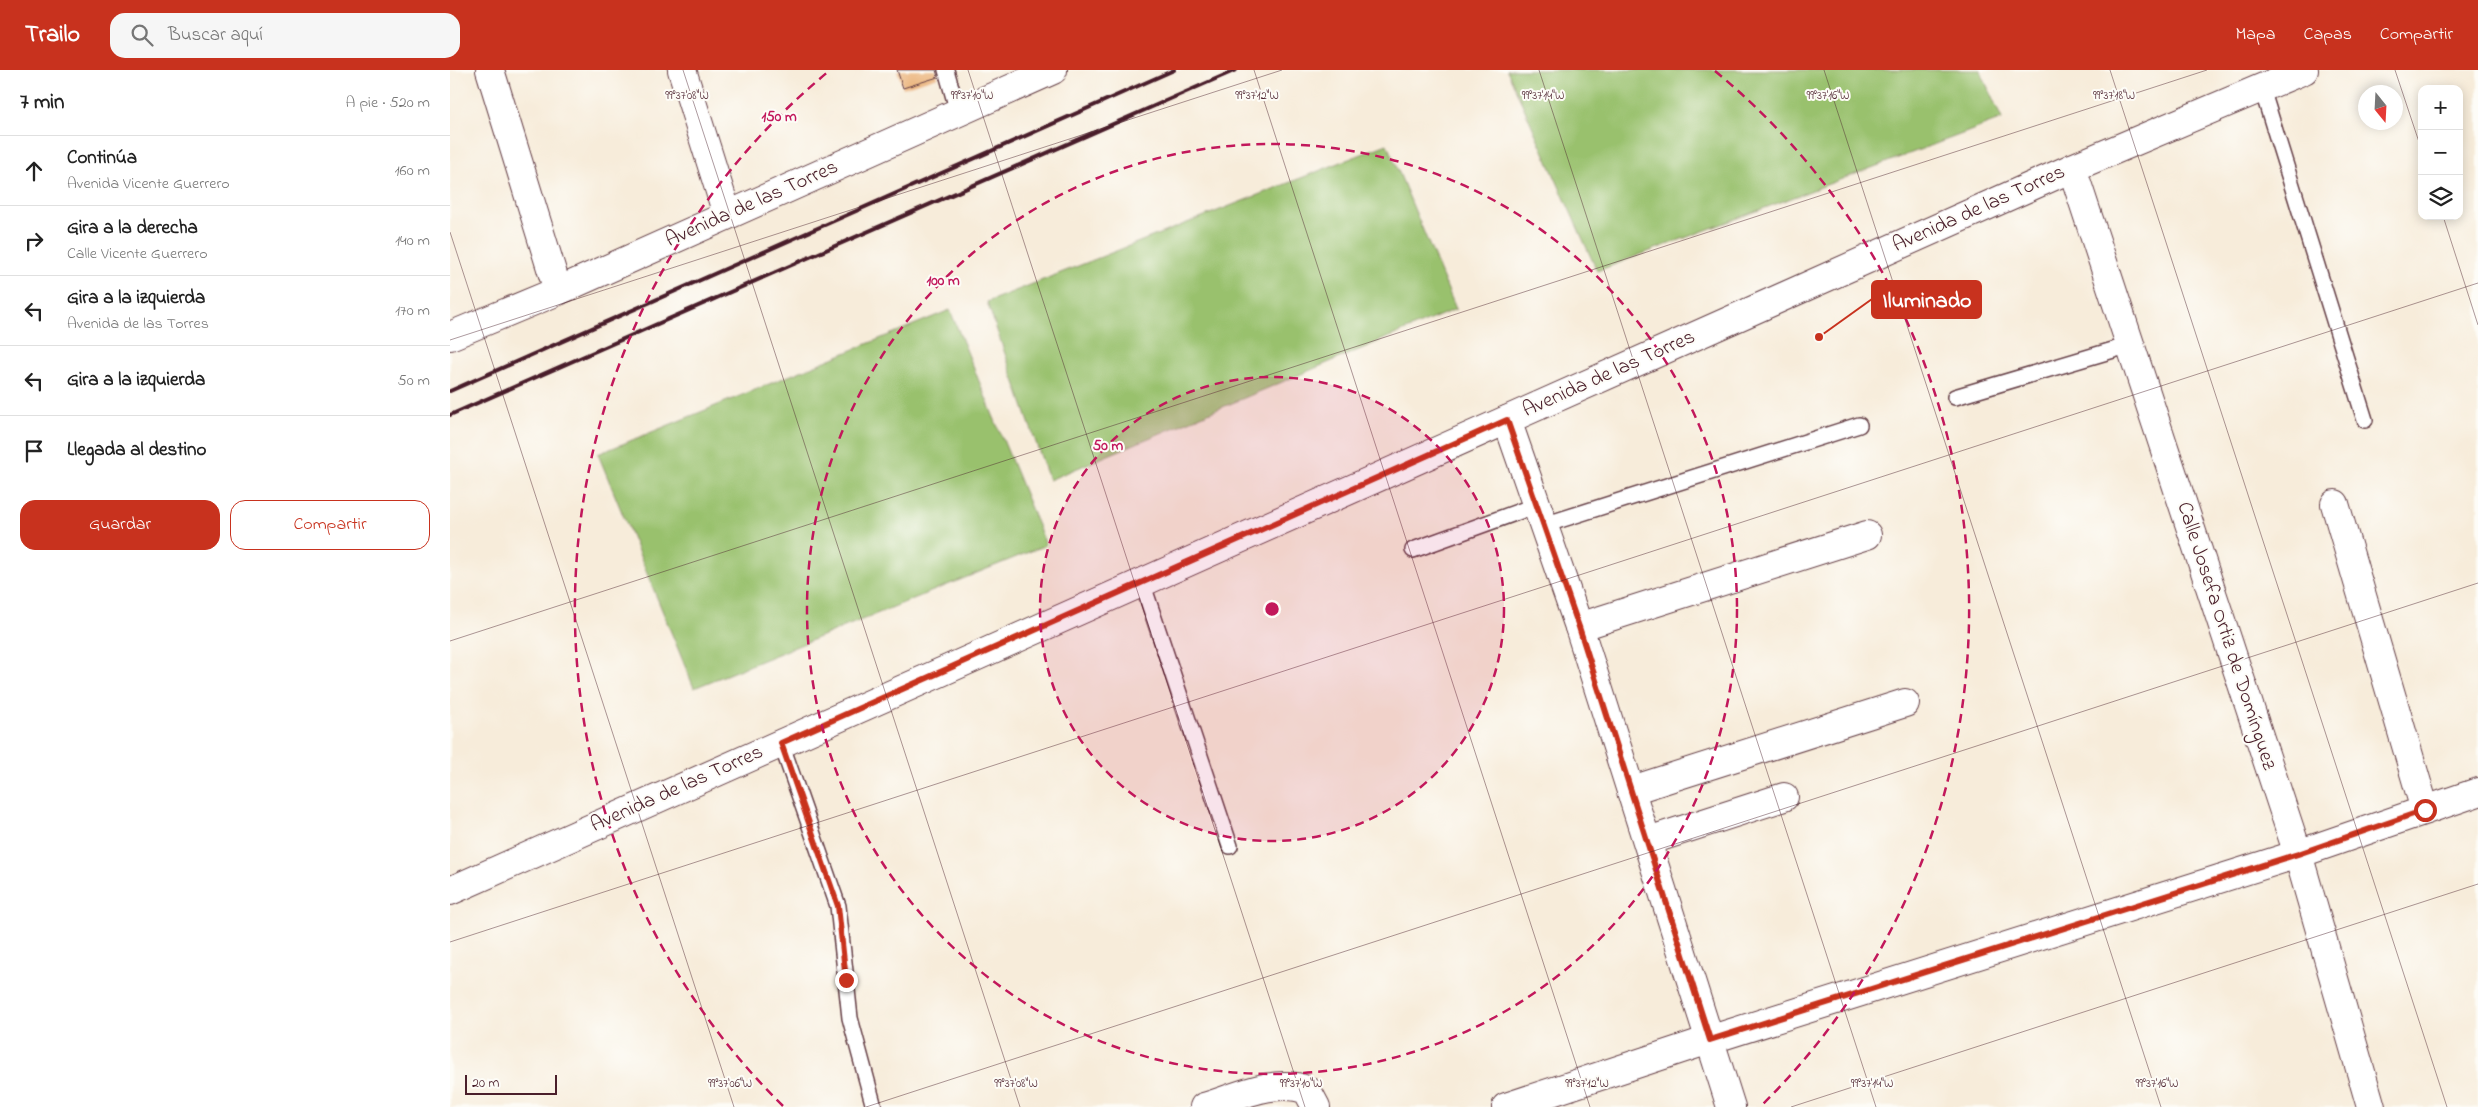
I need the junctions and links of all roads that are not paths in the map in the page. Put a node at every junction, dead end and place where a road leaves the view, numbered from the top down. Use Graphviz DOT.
graph roads {
  1 [pos="490,70"];
  2 [pos="682,70"];
  3 [pos="946,70"];
  4 [pos="1053,70"];
  5 [pos="2304,70"];
  6 [pos="2262,89"];
  7 [pos="958,112"];
  8 [pos="2072,168"];
  9 [pos="727,214"];
  10 [pos="558,291"];
  11 [pos="450,336"];
  12 [pos="2130,345"];
  13 [pos="1955,397"];
  14 [pos="1507,420"];
  15 [pos="2365,420"];
  16 [pos="1859,426"];
  17 [pos="2335,504"];
  18 [pos="1540,515"];
  19 [pos="1867,535"];
  20 [pos="1413,550"];
  21 [pos="1142,582"];
  22 [pos="1579,627"];
  23 [pos="1905,703"];
  24 [pos="781,743"];
  25 [pos="1632,790"];
  26 [pos="2478,792"];
  27 [pos="1784,797"];
  28 [pos="2425,810"];
  29 [pos="1648,841"];
  30 [pos="1230,846"];
  31 [pos="2298,854"];
  32 [pos="450,891"];
  33 [pos="1710,1040"];
  34 [pos="1311,1099"];
  35 [pos="874,1107"];
  36 [pos="1204,1107"];
  37 [pos="1506,1107"];
  38 [pos="1731,1107"];
  39 [pos="2371,1107"];
  1 -- 10 [label="street"];
  2 -- 9 [label="street"];
  3 -- 7 [label="lane"];
  4 -- 7 [label="street, Avenida de las Torres"];
  5 -- 6 [label="street, Avenida de las Torres"];
  6 -- 8 [label="street, Avenida de las Torres"];
  6 -- 15 [label="lane"];
  7 -- 9 [label="street, Avenida de las Torres"];
  8 -- 12 [label="street, Calle Josefa Ortiz de Domínguez"];
  8 -- 14 [label="street, Avenida de las Torres"];
  9 -- 10 [label="street, Avenida de las Torres"];
  10 -- 11 [label="street, Avenida de las Torres"];
  12 -- 13 [label="lane"];
  12 -- 31 [label="street, Calle Josefa Ortiz de Domínguez"];
  14 -- 18 [label="street"];
  14 -- 21 [label="street, Avenida de las Torres"];
  16 -- 18 [label="lane"];
  17 -- 28 [label="street"];
  18 -- 20 [label="lane"];
  18 -- 22 [label="street"];
  19 -- 22 [label="street"];
  21 -- 24 [label="street, Avenida de las Torres"];
  21 -- 30 [label="lane"];
  22 -- 25 [label="street"];
  23 -- 25 [label="street"];
  24 -- 32 [label="street, Avenida de las Torres"];
  24 -- 35 [label="lane"];
  25 -- 29 [label="street"];
  26 -- 28 [label="street"];
  27 -- 29 [label="street"];
  28 -- 31 [label="street"];
  29 -- 33 [label="street"];
  31 -- 33 [label="street"];
  31 -- 39 [label="street, Calle Josefa Ortiz de Domínguez"];
  33 -- 37 [label="street"];
  33 -- 38 [label="street"];
  34 -- 36 [label="street"];
}
